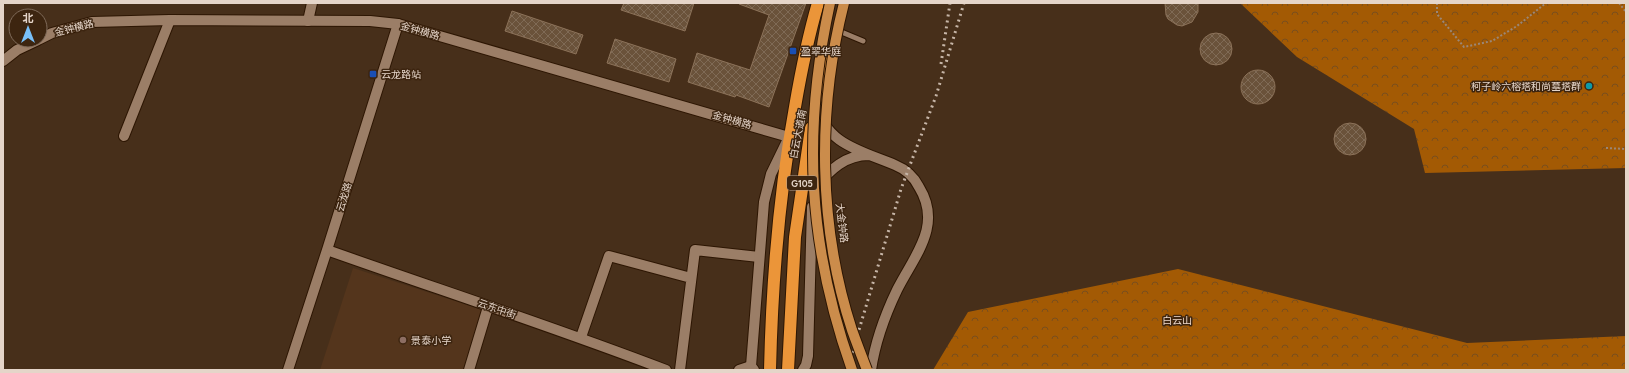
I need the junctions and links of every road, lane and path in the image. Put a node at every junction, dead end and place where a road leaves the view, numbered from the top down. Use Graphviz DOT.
graph roads {
  1 [pos="312,3"];
  2 [pos="818,3"];
  3 [pos="830,3"];
  4 [pos="844,3"];
  5 [pos="850,3"];
  6 [pos="1437,3"];
  7 [pos="1546,3"];
  8 [pos="1619,3"];
  9 [pos="1626,12"];
  10 [pos="170,20"];
  11 [pos="308,21"];
  12 [pos="398,24"];
  13 [pos="839,31"];
  14 [pos="48,35"];
  15 [pos="863,41"];
  16 [pos="21,48"];
  17 [pos="3,61"];
  18 [pos="816,104"];
  19 [pos="124,136"];
  20 [pos="790,137"];
  21 [pos="1606,148"];
  22 [pos="1626,149"];
  23 [pos="872,155"];
  24 [pos="813,189"];
  25 [pos="328,250"];
  26 [pos="759,257"];
  27 [pos="691,278"];
  28 [pos="488,307"];
  29 [pos="581,337"];
  30 [pos="873,354"];
  31 [pos="752,369"];
  32 [pos="288,370"];
  33 [pos="469,370"];
  34 [pos="666,370"];
  35 [pos="680,370"];
  36 [pos="739,370"];
  37 [pos="770,370"];
  38 [pos="788,370"];
  39 [pos="803,370"];
  40 [pos="852,370"];
  41 [pos="867,370"];
  42 [pos="871,370"];
  43 [pos="875,370"];
  1 -- 11 [label="street"];
  2 -- 20 [label="highway, 白云大道南 / G105"];
  3 -- 40 [label="main road, bridge"];
  4 -- 41 [label="main road, 大金钟路, bridge"];
  5 -- 13 [label="highway, 白云大道南 / G105"];
  6 -- 7 [label="path"];
  8 -- 9 [label="path"];
  10 -- 11 [label="street, 金钟横路"];
  10 -- 14 [label="street, 金钟横路"];
  10 -- 19 [label="street"];
  11 -- 12 [label="street, 金钟横路"];
  12 -- 20 [label="street, 金钟横路"];
  12 -- 25 [label="street, 云龙路"];
  13 -- 15 [label="lane"];
  13 -- 18 [label="highway, 白云大道南 / G105"];
  16 -- 17 [label="street, 金钟横路"];
  18 -- 23 [label="street"];
  18 -- 24 [label="street"];
  18 -- 38 [label="highway, 白云大道南 / G105"];
  20 -- 26 [label="street"];
  20 -- 37 [label="highway, 白云大道南 / G105"];
  21 -- 22 [label="path"];
  23 -- 24 [label="street"];
  23 -- 30 [label="street"];
  24 -- 39 [label="street"];
  25 -- 28 [label="street, 云东中街"];
  25 -- 32 [label="street, 云龙路"];
  26 -- 27 [label="street"];
  26 -- 31 [label="street"];
  27 -- 29 [label="street"];
  27 -- 35 [label="street"];
  28 -- 29 [label="street, 云东中街"];
  28 -- 33 [label="street"];
  29 -- 34 [label="street, 云东中街"];
  30 -- 42 [label="street"];
  30 -- 43 [label="street"];
  31 -- 36 [label="street"];
}
